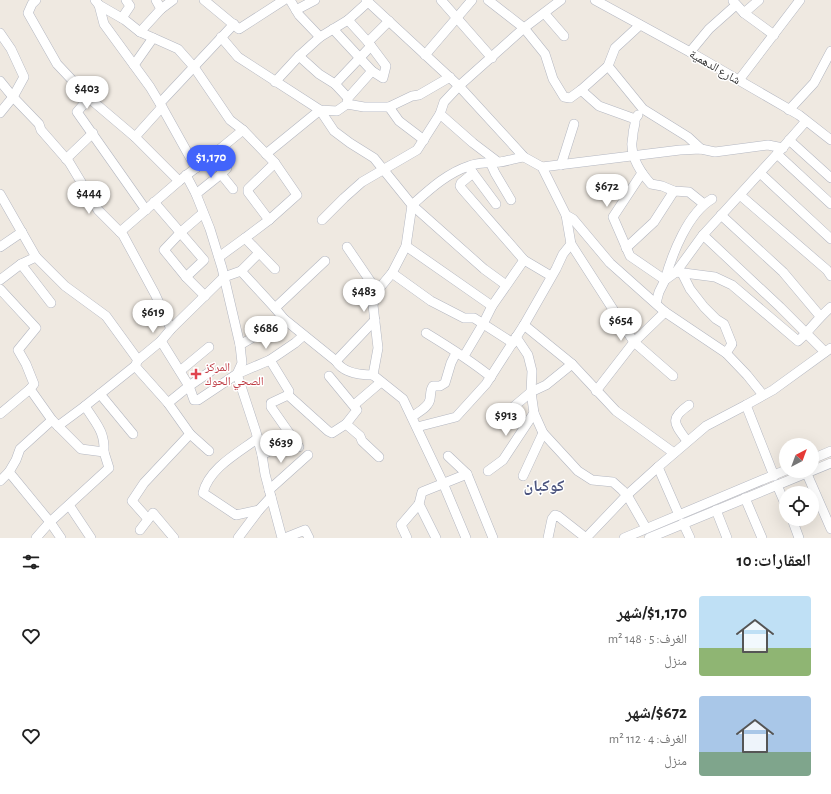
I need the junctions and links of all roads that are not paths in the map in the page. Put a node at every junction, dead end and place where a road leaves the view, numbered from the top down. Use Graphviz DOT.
graph roads {
  1 [pos="126,0"];
  2 [pos="156,0"];
  3 [pos="173,0"];
  4 [pos="204,0"];
  5 [pos="284,0"];
  6 [pos="290,0"];
  7 [pos="315,0"];
  8 [pos="440,0"];
  9 [pos="472,0"];
  10 [pos="488,0"];
  11 [pos="561,0"];
  12 [pos="595,0"];
  13 [pos="759,0"];
  14 [pos="800,0"];
  15 [pos="31,1"];
  16 [pos="367,1"];
  17 [pos="97,3"];
  18 [pos="734,3"];
  19 [pos="161,9"];
  20 [pos="296,10"];
  21 [pos="744,13"];
  22 [pos="544,14"];
  23 [pos="122,18"];
  24 [pos="456,18"];
  25 [pos="348,20"];
  26 [pos="389,21"];
  27 [pos="234,24"];
  28 [pos="640,25"];
  29 [pos="524,28"];
  30 [pos="334,29"];
  31 [pos="140,32"];
  32 [pos="0,33"];
  33 [pos="774,35"];
  34 [pos="564,36"];
  35 [pos="221,37"];
  36 [pos="153,38"];
  37 [pos="320,38"];
  38 [pos="369,44"];
  39 [pos="831,51"];
  40 [pos="690,52"];
  41 [pos="425,55"];
  42 [pos="299,56"];
  43 [pos="359,58"];
  44 [pos="492,58"];
  45 [pos="828,60"];
  46 [pos="134,65"];
  47 [pos="608,66"];
  48 [pos="194,67"];
  49 [pos="372,71"];
  50 [pos="450,77"];
  51 [pos="739,80"];
  52 [pos="0,81"];
  53 [pos="276,82"];
  54 [pos="335,84"];
  55 [pos="459,86"];
  56 [pos="581,90"];
  57 [pos="13,97"];
  58 [pos="89,98"];
  59 [pos="347,101"];
  60 [pos="161,105"];
  61 [pos="390,107"];
  62 [pos="643,109"];
  63 [pos="320,110"];
  64 [pos="789,110"];
  65 [pos="0,113"];
  66 [pos="440,114"];
  67 [pos="635,119"];
  68 [pos="806,121"];
  69 [pos="574,124"];
  70 [pos="243,130"];
  71 [pos="93,133"];
  72 [pos="134,137"];
  73 [pos="424,140"];
  74 [pos="789,140"];
  75 [pos="831,140"];
  76 [pos="701,149"];
  77 [pos="780,151"];
  78 [pos="216,153"];
  79 [pos="266,154"];
  80 [pos="524,156"];
  81 [pos="633,156"];
  82 [pos="66,159"];
  83 [pos="494,162"];
  84 [pos="275,163"];
  85 [pos="561,164"];
  86 [pos="542,167"];
  87 [pos="196,168"];
  88 [pos="384,169"];
  89 [pos="470,170"];
  90 [pos="760,172"];
  91 [pos="221,174"];
  92 [pos="642,174"];
  93 [pos="182,178"];
  94 [pos="831,178"];
  95 [pos="233,189"];
  96 [pos="674,191"];
  97 [pos="0,194"];
  98 [pos="196,194"];
  99 [pos="740,195"];
  100 [pos="511,200"];
  101 [pos="154,202"];
  102 [pos="496,204"];
  103 [pos="831,204"];
  104 [pos="412,205"];
  105 [pos="146,210"];
  106 [pos="203,213"];
  107 [pos="566,215"];
  108 [pos="722,215"];
  109 [pos="269,220"];
  110 [pos="322,220"];
  111 [pos="22,232"];
  112 [pos="120,232"];
  113 [pos="181,232"];
  114 [pos="703,235"];
  115 [pos="245,238"];
  116 [pos="831,239"];
  117 [pos="570,244"];
  118 [pos="406,246"];
  119 [pos="0,247"];
  120 [pos="347,247"];
  121 [pos="626,248"];
  122 [pos="258,254"];
  123 [pos="36,257"];
  124 [pos="219,257"];
  125 [pos="524,260"];
  126 [pos="325,261"];
  127 [pos="21,264"];
  128 [pos="275,269"];
  129 [pos="241,271"];
  130 [pos="830,271"];
  131 [pos="392,273"];
  132 [pos="679,273"];
  133 [pos="551,276"];
  134 [pos="186,277"];
  135 [pos="224,278"];
  136 [pos="0,280"];
  137 [pos="665,280"];
  138 [pos="506,285"];
  139 [pos="0,289"];
  140 [pos="377,291"];
  141 [pos="205,296"];
  142 [pos="51,303"];
  143 [pos="656,303"];
  144 [pos="492,306"];
  145 [pos="831,307"];
  146 [pos="275,308"];
  147 [pos="666,312"];
  148 [pos="820,316"];
  149 [pos="284,319"];
  150 [pos="375,320"];
  151 [pos="483,324"];
  152 [pos="524,325"];
  153 [pos="171,329"];
  154 [pos="426,333"];
  155 [pos="806,334"];
  156 [pos="303,336"];
  157 [pos="514,340"];
  158 [pos="161,341"];
  159 [pos="634,342"];
  160 [pos="240,345"];
  161 [pos="209,346"];
  162 [pos="828,350"];
  163 [pos="460,354"];
  164 [pos="726,354"];
  165 [pos="270,360"];
  166 [pos="136,363"];
  167 [pos="337,363"];
  168 [pos="572,364"];
  169 [pos="211,371"];
  170 [pos="180,372"];
  171 [pos="237,374"];
  172 [pos="374,375"];
  173 [pos="673,376"];
  174 [pos="491,377"];
  175 [pos="381,382"];
  176 [pos="189,386"];
  177 [pos="30,389"];
  178 [pos="596,391"];
  179 [pos="531,392"];
  180 [pos="100,394"];
  181 [pos="288,395"];
  182 [pos="763,395"];
  183 [pos="168,404"];
  184 [pos="354,405"];
  185 [pos="689,405"];
  186 [pos="746,405"];
  187 [pos="85,406"];
  188 [pos="534,413"];
  189 [pos="0,414"];
  190 [pos="412,417"];
  191 [pos="498,420"];
  192 [pos="55,423"];
  193 [pos="346,424"];
  194 [pos="418,427"];
  195 [pos="543,433"];
  196 [pos="133,434"];
  197 [pos="190,434"];
  198 [pos="258,438"];
  199 [pos="293,438"];
  200 [pos="687,441"];
  201 [pos="299,447"];
  202 [pos="209,451"];
  203 [pos="104,452"];
  204 [pos="831,452"];
  205 [pos="674,453"];
  206 [pos="262,455"];
  207 [pos="308,455"];
  208 [pos="448,456"];
  209 [pos="819,456"];
  210 [pos="379,457"];
  211 [pos="831,463"];
  212 [pos="658,467"];
  213 [pos="819,468"];
  214 [pos="488,471"];
  215 [pos="9,472"];
  216 [pos="467,474"];
  217 [pos="779,474"];
  218 [pos="523,476"];
  219 [pos="774,476"];
  220 [pos="796,478"];
  221 [pos="809,478"];
  222 [pos="0,481"];
  223 [pos="443,483"];
  224 [pos="777,485"];
  225 [pos="779,490"];
  226 [pos="270,493"];
  227 [pos="627,495"];
  228 [pos="746,498"];
  229 [pos="419,504"];
  230 [pos="69,505"];
  231 [pos="259,510"];
  232 [pos="716,510"];
  233 [pos="148,519"];
  234 [pos="681,519"];
  235 [pos="50,522"];
  236 [pos="795,526"];
  237 [pos="646,528"];
  238 [pos="831,529"];
  239 [pos="140,530"];
  240 [pos="36,538"];
  241 [pos="61,538"];
  242 [pos="90,538"];
  243 [pos="174,538"];
  244 [pos="238,538"];
  245 [pos="284,538"];
  246 [pos="310,538"];
  247 [pos="407,538"];
  248 [pos="436,538"];
  249 [pos="466,538"];
  250 [pos="493,538"];
  251 [pos="548,538"];
  252 [pos="624,538"];
  253 [pos="649,538"];
  254 [pos="690,538"];
  255 [pos="727,538"];
  256 [pos="762,538"];
  257 [pos="799,538"];
  1 -- 23 [label="street"];
  2 -- 19 [label="street"];
  3 -- 19 [label="street"];
  4 -- 27 [label="street"];
  5 -- 27 [label="street"];
  6 -- 20 [label="street"];
  7 -- 20 [label="street"];
  8 -- 24 [label="street"];
  9 -- 24 [label="street"];
  10 -- 29 [label="street"];
  11 -- 22 [label="street"];
  12 -- 28 [label="street, شارع الدهمية"];
  13 -- 21 [label="street"];
  14 -- 33 [label="street"];
  15 -- 58 [label="street"];
  16 -- 25 [label="street"];
  16 -- 26 [label="street"];
  17 -- 23 [label="street"];
  17 -- 46 [label="street"];
  18 -- 21 [label="street"];
  18 -- 40 [label="street"];
  19 -- 31 [label="street"];
  20 -- 37 [label="street"];
  21 -- 33 [label="street"];
  22 -- 29 [label="street"];
  22 -- 34 [label="street"];
  23 -- 31 [label="street"];
  24 -- 41 [label="street"];
  24 -- 44 [label="street"];
  25 -- 30 [label="street"];
  25 -- 38 [label="street"];
  26 -- 38 [label="street"];
  26 -- 41 [label="street"];
  27 -- 35 [label="street"];
  28 -- 40 [label="street, شارع الدهمية"];
  28 -- 47 [label="street"];
  29 -- 44 [label="street"];
  29 -- 56 [label="street"];
  30 -- 37 [label="street"];
  30 -- 43 [label="street"];
  31 -- 36 [label="street"];
  32 -- 57 [label="street"];
  33 -- 51 [label="street"];
  35 -- 48 [label="street"];
  35 -- 53 [label="street"];
  36 -- 46 [label="street"];
  36 -- 48 [label="street"];
  37 -- 42 [label="street"];
  38 -- 43 [label="street"];
  38 -- 49 [label="street"];
  39 -- 45 [label="street"];
  40 -- 51 [label="street, شارع الدهمية"];
  41 -- 50 [label="street"];
  42 -- 53 [label="street"];
  42 -- 54 [label="street"];
  43 -- 49 [label="street"];
  43 -- 54 [label="street"];
  44 -- 55 [label="street"];
  45 -- 64 [label="street"];
  46 -- 60 [label="street"];
  47 -- 56 [label="street"];
  47 -- 62 [label="street"];
  48 -- 60 [label="street"];
  48 -- 70 [label="street"];
  49 -- 59 [label="street"];
  50 -- 55 [label="street"];
  50 -- 61 [label="street"];
  51 -- 64 [label="street, شارع الدهمية"];
  52 -- 57 [label="street"];
  53 -- 63 [label="street"];
  54 -- 59 [label="street"];
  55 -- 66 [label="street"];
  55 -- 80 [label="street"];
  56 -- 67 [label="street"];
  57 -- 65 [label="street"];
  57 -- 82 [label="street"];
  58 -- 71 [label="street"];
  58 -- 72 [label="street"];
  59 -- 61 [label="street"];
  59 -- 63 [label="street"];
  60 -- 72 [label="street"];
  60 -- 87 [label="street"];
  61 -- 73 [label="street"];
  62 -- 67 [label="street"];
  62 -- 76 [label="street"];
  63 -- 79 [label="street"];
  63 -- 88 [label="street"];
  64 -- 68 [label="street, شارع الدهمية"];
  66 -- 73 [label="street"];
  66 -- 83 [label="street"];
  67 -- 81 [label="street"];
  68 -- 74 [label="street"];
  68 -- 75 [label="street, شارع الدهمية"];
  69 -- 85 [label="street"];
  70 -- 78 [label="street"];
  70 -- 79 [label="street"];
  71 -- 82 [label="street"];
  71 -- 105 [label="street"];
  72 -- 93 [label="street"];
  73 -- 88 [label="street"];
  74 -- 77 [label="street"];
  74 -- 94 [label="street"];
  76 -- 77 [label="street"];
  76 -- 81 [label="street"];
  77 -- 90 [label="street"];
  77 -- 103 [label="street"];
  78 -- 87 [label="street"];
  78 -- 91 [label="street"];
  79 -- 84 [label="street"];
  80 -- 83 [label="street"];
  80 -- 86 [label="street"];
  81 -- 85 [label="street"];
  81 -- 92 [label="street"];
  82 -- 112 [label="street"];
  83 -- 89 [label="street"];
  83 -- 100 [label="street"];
  84 -- 109 [label="street"];
  84 -- 109 [label="street"];
  85 -- 86 [label="street"];
  86 -- 107 [label="street"];
  87 -- 93 [label="street"];
  88 -- 104 [label="street"];
  88 -- 110 [label="street"];
  89 -- 102 [label="street"];
  89 -- 104 [label="street"];
  89 -- 125 [label="street"];
  90 -- 99 [label="street"];
  90 -- 116 [label="street"];
  91 -- 95 [label="street"];
  91 -- 98 [label="street"];
  92 -- 96 [label="street"];
  92 -- 121 [label="street"];
  93 -- 98 [label="street"];
  93 -- 101 [label="street"];
  96 -- 121 [label="street"];
  96 -- 137 [label="street"];
  97 -- 111 [label="street"];
  98 -- 106 [label="street"];
  99 -- 108 [label="street"];
  99 -- 130 [label="street"];
  101 -- 105 [label="street"];
  101 -- 113 [label="street"];
  104 -- 118 [label="street"];
  104 -- 138 [label="street"];
  105 -- 112 [label="street"];
  106 -- 113 [label="street"];
  106 -- 124 [label="street"];
  107 -- 117 [label="street"];
  107 -- 143 [label="street"];
  108 -- 114 [label="street"];
  108 -- 148 [label="street"];
  109 -- 115 [label="street"];
  111 -- 119 [label="street"];
  111 -- 123 [label="street"];
  112 -- 153 [label="street"];
  113 -- 134 [label="street"];
  113 -- 134 [label="street"];
  114 -- 132 [label="street"];
  114 -- 155 [label="street"];
  115 -- 122 [label="street"];
  115 -- 124 [label="street"];
  117 -- 133 [label="street"];
  117 -- 159 [label="street"];
  118 -- 131 [label="street"];
  118 -- 144 [label="street"];
  120 -- 140 [label="street"];
  121 -- 137 [label="street"];
  122 -- 128 [label="street"];
  122 -- 129 [label="street"];
  123 -- 127 [label="street"];
  123 -- 166 [label="street"];
  124 -- 135 [label="street"];
  125 -- 133 [label="street"];
  125 -- 138 [label="street"];
  126 -- 146 [label="street"];
  127 -- 136 [label="street"];
  127 -- 142 [label="street"];
  129 -- 135 [label="street"];
  129 -- 146 [label="street"];
  131 -- 140 [label="street"];
  131 -- 151 [label="street"];
  132 -- 137 [label="street"];
  132 -- 155 [label="street"];
  132 -- 164 [label="street"];
  133 -- 152 [label="street"];
  134 -- 141 [label="street"];
  135 -- 141 [label="street"];
  135 -- 160 [label="street"];
  137 -- 143 [label="street"];
  138 -- 144 [label="street"];
  139 -- 177 [label="street"];
  140 -- 150 [label="street"];
  141 -- 153 [label="street"];
  143 -- 147 [label="street"];
  144 -- 151 [label="street"];
  145 -- 148 [label="street"];
  146 -- 149 [label="street"];
  147 -- 159 [label="street"];
  147 -- 164 [label="street"];
  148 -- 155 [label="street"];
  149 -- 156 [label="street"];
  149 -- 160 [label="street"];
  150 -- 167 [label="street"];
  150 -- 172 [label="street"];
  151 -- 157 [label="street"];
  151 -- 163 [label="street"];
  152 -- 157 [label="street"];
  152 -- 168 [label="street"];
  153 -- 158 [label="street"];
  154 -- 163 [label="street"];
  155 -- 162 [label="street"];
  156 -- 165 [label="street"];
  156 -- 167 [label="street"];
  157 -- 174 [label="street"];
  157 -- 179 [label="street"];
  158 -- 166 [label="street"];
  158 -- 170 [label="street"];
  159 -- 173 [label="street"];
  159 -- 178 [label="street"];
  160 -- 171 [label="street"];
  161 -- 170 [label="street"];
  162 -- 182 [label="street"];
  163 -- 174 [label="street"];
  163 -- 190 [label="street"];
  164 -- 182 [label="street"];
  165 -- 171 [label="street"];
  165 -- 181 [label="street"];
  166 -- 180 [label="street"];
  166 -- 183 [label="street"];
  167 -- 172 [label="street"];
  167 -- 184 [label="street"];
  168 -- 178 [label="street"];
  168 -- 179 [label="street"];
  169 -- 176 [label="street"];
  170 -- 176 [label="street"];
  171 -- 176 [label="street"];
  171 -- 198 [label="street"];
  172 -- 175 [label="street"];
  174 -- 194 [label="street"];
  175 -- 184 [label="street"];
  175 -- 190 [label="street"];
  176 -- 183 [label="street"];
  177 -- 189 [label="street"];
  177 -- 192 [label="street"];
  178 -- 205 [label="street"];
  179 -- 188 [label="street"];
  179 -- 191 [label="street"];
  180 -- 187 [label="street"];
  180 -- 196 [label="street"];
  181 -- 193 [label="street"];
  181 -- 199 [label="street"];
  182 -- 186 [label="street"];
  183 -- 197 [label="street"];
  184 -- 193 [label="street"];
  185 -- 200 [label="street"];
  186 -- 200 [label="street"];
  186 -- 219 [label="street"];
  187 -- 192 [label="street"];
  187 -- 203 [label="street"];
  188 -- 195 [label="street"];
  188 -- 214 [label="street"];
  190 -- 194 [label="street"];
  192 -- 203 [label="street"];
  192 -- 215 [label="street"];
  193 -- 210 [label="street"];
  194 -- 223 [label="street"];
  195 -- 218 [label="street"];
  195 -- 227 [label="street"];
  197 -- 202 [label="street"];
  197 -- 233 [label="street"];
  198 -- 206 [label="street"];
  198 -- 231 [label="street"];
  199 -- 201 [label="street"];
  199 -- 206 [label="street"];
  200 -- 205 [label="street"];
  203 -- 230 [label="street"];
  204 -- 209 [label="street"];
  205 -- 212 [label="street"];
  206 -- 226 [label="street"];
  207 -- 226 [label="street"];
  208 -- 216 [label="street"];
  211 -- 213 [label="street"];
  212 -- 227 [label="street"];
  212 -- 234 [label="street"];
  215 -- 222 [label="street"];
  215 -- 235 [label="street"];
  216 -- 223 [label="street"];
  216 -- 250 [label="street"];
  217 -- 219 [label="street"];
  219 -- 234 [label="street"];
  220 -- 224 [label="street"];
  221 -- 238 [label="street"];
  223 -- 229 [label="street"];
  223 -- 249 [label="street"];
  224 -- 225 [label="street"];
  224 -- 228 [label="street"];
  226 -- 231 [label="street"];
  226 -- 245 [label="street"];
  227 -- 237 [label="street"];
  227 -- 251 [label="street"];
  228 -- 232 [label="street"];
  228 -- 256 [label="street"];
  229 -- 247 [label="street"];
  229 -- 248 [label="street"];
  230 -- 235 [label="street"];
  230 -- 242 [label="street"];
  231 -- 244 [label="street"];
  232 -- 234 [label="street"];
  232 -- 255 [label="street"];
  233 -- 239 [label="street"];
  233 -- 243 [label="street"];
  234 -- 237 [label="street"];
  234 -- 253 [label="street"];
  234 -- 254 [label="street"];
  235 -- 240 [label="street"];
  235 -- 241 [label="street"];
  236 -- 257 [label="street"];
  237 -- 252 [label="street"];
  245 -- 246 [label="street"];
}
